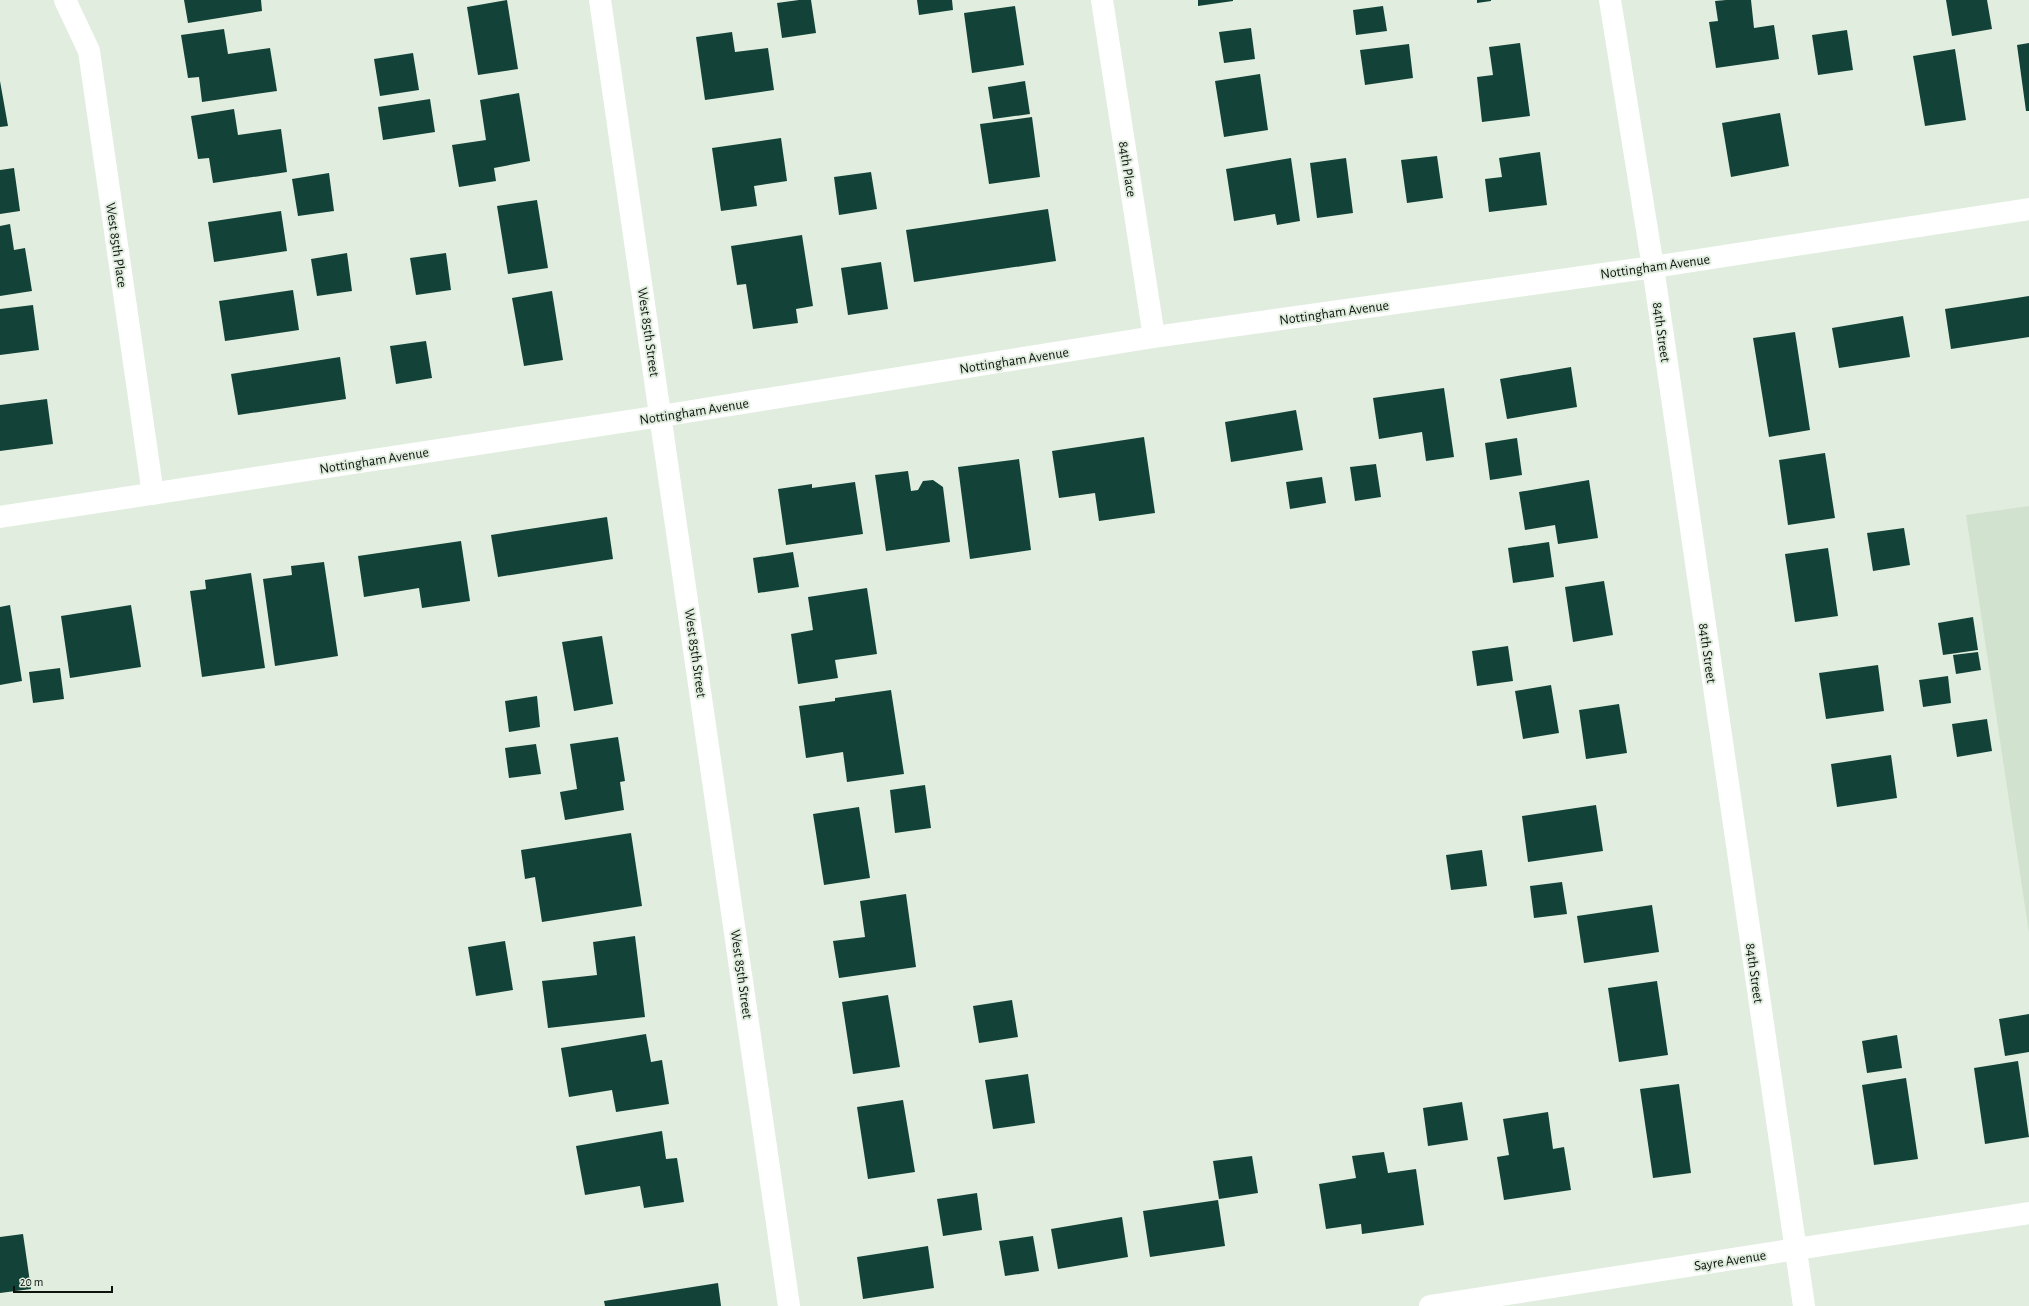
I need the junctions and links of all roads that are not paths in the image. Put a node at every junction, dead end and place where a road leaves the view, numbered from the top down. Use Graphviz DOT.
graph roads {
  1 [pos="65,0"];
  2 [pos="600,0"];
  3 [pos="1102,0"];
  4 [pos="1610,0"];
  5 [pos="2029,209"];
  6 [pos="1653,267"];
  7 [pos="1154,338"];
  8 [pos="661,416"];
  9 [pos="154,494"];
  10 [pos="0,517"];
  11 [pos="2029,1213"];
  12 [pos="1795,1249"];
  13 [pos="789,1306"];
  14 [pos="1430,1306"];
  15 [pos="1804,1306"];
  1 -- 9 [label="street, West 85th Place"];
  2 -- 8 [label="street, West 85th Street"];
  3 -- 7 [label="street, 84th Place"];
  4 -- 6 [label="street, 84th Street"];
  5 -- 6 [label="street, Nottingham Avenue"];
  6 -- 7 [label="street, Nottingham Avenue"];
  6 -- 12 [label="street, 84th Street"];
  7 -- 8 [label="street, Nottingham Avenue"];
  8 -- 9 [label="street, Nottingham Avenue"];
  8 -- 13 [label="street, West 85th Street"];
  9 -- 10 [label="street, Nottingham Avenue"];
  11 -- 12 [label="street, Sayre Avenue"];
  12 -- 14 [label="street, Sayre Avenue"];
  12 -- 15 [label="street, 84th Street"];
}
